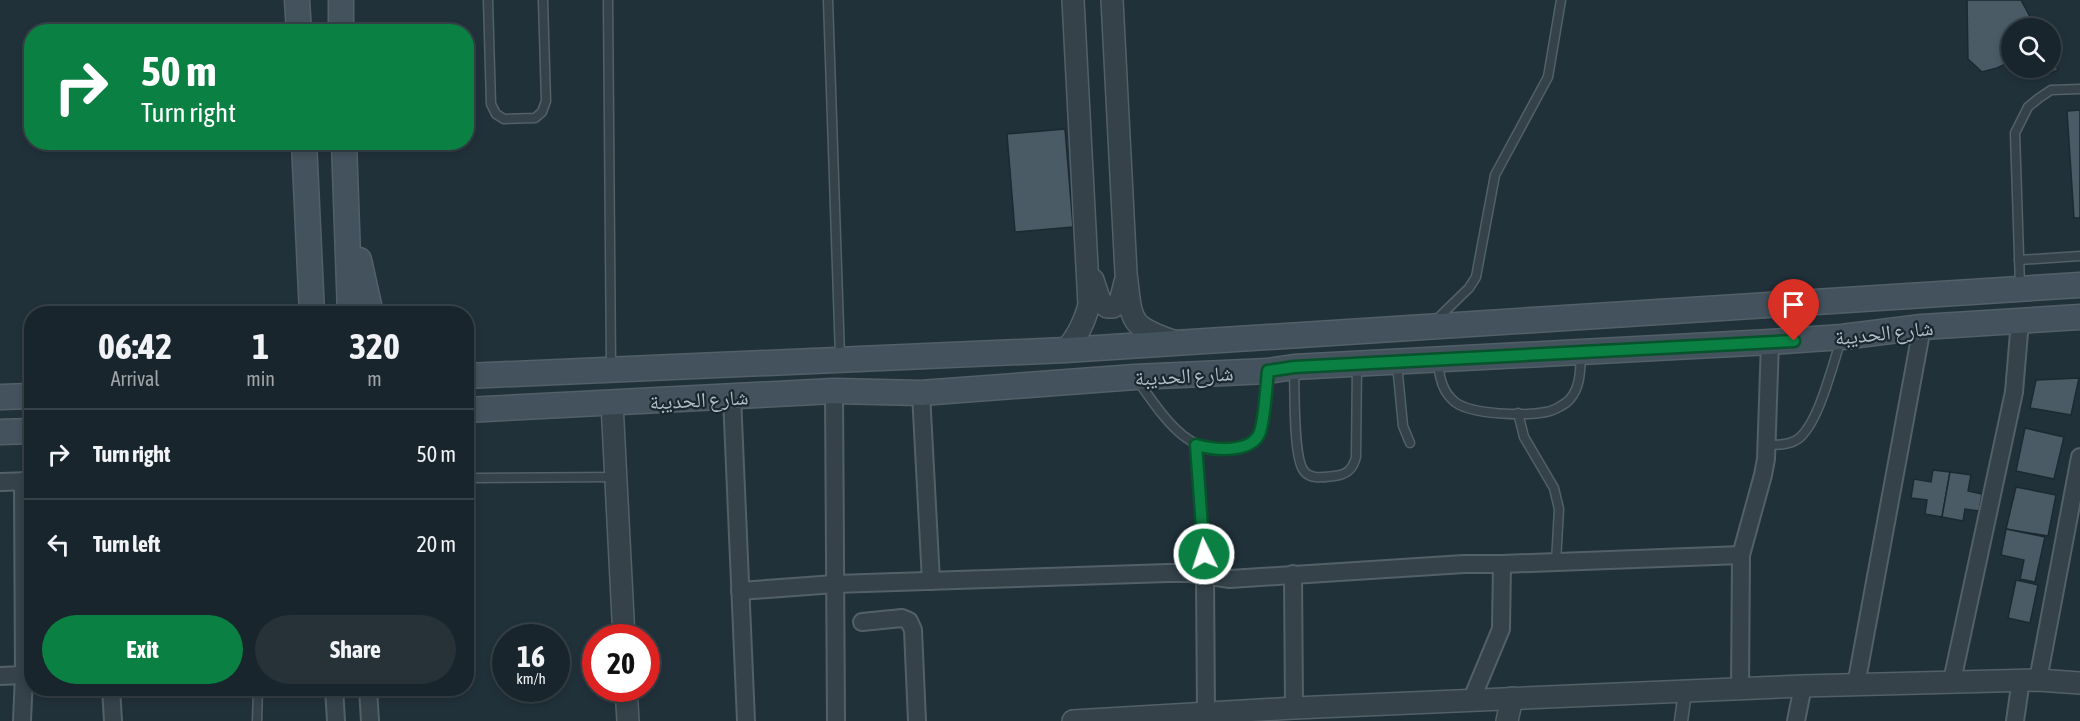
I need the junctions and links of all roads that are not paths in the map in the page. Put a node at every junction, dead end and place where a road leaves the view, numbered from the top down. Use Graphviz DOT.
graph roads {
  1 [pos="297,0"];
  2 [pos="340,0"];
  3 [pos="488,0"];
  4 [pos="543,0"];
  5 [pos="608,0"];
  6 [pos="828,0"];
  7 [pos="1073,0"];
  8 [pos="1113,0"];
  9 [pos="1561,0"];
  10 [pos="299,24"];
  11 [pos="341,24"];
  12 [pos="2080,89"];
  13 [pos="304,150"];
  14 [pos="344,150"];
  15 [pos="345,194"];
  16 [pos="1085,253"];
  17 [pos="2080,256"];
  18 [pos="2019,260"];
  19 [pos="1126,273"];
  20 [pos="311,279"];
  21 [pos="2080,285"];
  22 [pos="2020,289"];
  23 [pos="304,306"];
  24 [pos="312,306"];
  25 [pos="350,306"];
  26 [pos="369,306"];
  27 [pos="2080,317"];
  28 [pos="2020,321"];
  29 [pos="1431,326"];
  30 [pos="1922,327"];
  31 [pos="1842,337"];
  32 [pos="1177,342"];
  33 [pos="1770,342"];
  34 [pos="1066,350"];
  35 [pos="1581,352"];
  36 [pos="840,360"];
  37 [pos="1437,360"];
  38 [pos="1397,362"];
  39 [pos="1357,364"];
  40 [pos="474,367"];
  41 [pos="1294,367"];
  42 [pos="611,370"];
  43 [pos="1268,371"];
  44 [pos="539,374"];
  45 [pos="474,376"];
  46 [pos="1135,377"];
  47 [pos="834,391"];
  48 [pos="921,393"];
  49 [pos="24,396"];
  50 [pos="0,397"];
  51 [pos="732,397"];
  52 [pos="612,403"];
  53 [pos="497,409"];
  54 [pos="474,410"];
  55 [pos="1518,413"];
  56 [pos="474,416"];
  57 [pos="24,431"];
  58 [pos="0,432"];
  59 [pos="1410,443"];
  60 [pos="1196,445"];
  61 [pos="1766,445"];
  62 [pos="2080,457"];
  63 [pos="616,477"];
  64 [pos="474,479"];
  65 [pos="24,481"];
  66 [pos="0,482"];
  67 [pos="1741,555"];
  68 [pos="1556,562"];
  69 [pos="1502,564"];
  70 [pos="1293,574"];
  71 [pos="1205,576"];
  72 [pos="931,581"];
  73 [pos="835,584"];
  74 [pos="740,591"];
  75 [pos="862,622"];
  76 [pos="623,624"];
  77 [pos="0,675"];
  78 [pos="24,675"];
  79 [pos="2030,680"];
  80 [pos="1952,681"];
  81 [pos="2080,684"];
  82 [pos="1856,685"];
  83 [pos="1803,686"];
  84 [pos="1740,689"];
  85 [pos="1685,692"];
  86 [pos="111,696"];
  87 [pos="258,696"];
  88 [pos="334,696"];
  89 [pos="368,696"];
  90 [pos="1512,698"];
  91 [pos="1471,701"];
  92 [pos="627,702"];
  93 [pos="1294,708"];
  94 [pos="1206,713"];
  95 [pos="22,721"];
  96 [pos="113,721"];
  97 [pos="257,721"];
  98 [pos="336,721"];
  99 [pos="370,721"];
  100 [pos="628,721"];
  101 [pos="746,721"];
  102 [pos="836,721"];
  103 [pos="916,721"];
  104 [pos="1072,721"];
  105 [pos="1507,721"];
  106 [pos="1681,721"];
  107 [pos="1796,721"];
  108 [pos="2015,721"];
  1 -- 10 [label="main road"];
  2 -- 11 [label="main road"];
  3 -- 4 [label="lane"];
  5 -- 42 [label="lane"];
  6 -- 36 [label="lane"];
  7 -- 16 [label="street"];
  8 -- 19 [label="street"];
  9 -- 29 [label="lane"];
  12 -- 18 [label="lane"];
  13 -- 20 [label="main road"];
  14 -- 15 [label="main road"];
  15 -- 25 [label="main road"];
  15 -- 26 [label="main road"];
  16 -- 19 [label="street"];
  16 -- 34 [label="street"];
  17 -- 18 [label="lane"];
  18 -- 22 [label="lane"];
  19 -- 32 [label="street"];
  20 -- 23 [label="main road"];
  20 -- 24 [label="main road"];
  21 -- 22 [label="main road, شارع الحديبة"];
  22 -- 29 [label="main road, شارع الحديبة"];
  27 -- 28 [label="main road, شارع الحديبة"];
  28 -- 30 [label="main road, شارع الحديبة"];
  28 -- 80 [label="street"];
  29 -- 32 [label="main road, شارع الحديبة"];
  30 -- 31 [label="main road, شارع الحديبة"];
  30 -- 82 [label="street"];
  31 -- 33 [label="main road, شارع الحديبة"];
  31 -- 61 [label="lane"];
  32 -- 34 [label="main road, شارع الحديبة"];
  33 -- 35 [label="main road, شارع الحديبة"];
  33 -- 61 [label="street"];
  34 -- 36 [label="main road, شارع الحديبة"];
  35 -- 37 [label="main road, شارع الحديبة"];
  35 -- 55 [label="lane"];
  36 -- 42 [label="main road, شارع الحديبة"];
  37 -- 38 [label="main road, شارع الحديبة"];
  37 -- 55 [label="lane"];
  38 -- 39 [label="main road, شارع الحديبة"];
  38 -- 59 [label="lane"];
  39 -- 41 [label="main road, شارع الحديبة"];
  39 -- 41 [label="lane"];
  40 -- 44 [label="main road"];
  41 -- 43 [label="main road, شارع الحديبة"];
  42 -- 44 [label="main road, شارع الحديبة"];
  43 -- 46 [label="main road, شارع الحديبة"];
  43 -- 60 [label="lane"];
  44 -- 45 [label="main road, شارع الحديبة"];
  46 -- 48 [label="main road, شارع الحديبة"];
  46 -- 60 [label="lane"];
  47 -- 48 [label="main road, شارع الحديبة"];
  47 -- 51 [label="main road, شارع الحديبة"];
  47 -- 73 [label="street"];
  48 -- 72 [label="street"];
  49 -- 50 [label="main road"];
  51 -- 52 [label="main road, شارع الحديبة"];
  51 -- 74 [label="street"];
  52 -- 53 [label="main road, شارع الحديبة"];
  52 -- 63 [label="street"];
  53 -- 54 [label="main road, شارع الحديبة"];
  53 -- 56 [label="main road"];
  55 -- 68 [label="lane"];
  57 -- 58 [label="main road"];
  60 -- 71 [label="lane"];
  61 -- 67 [label="street"];
  62 -- 79 [label="street"];
  63 -- 64 [label="lane"];
  63 -- 76 [label="street"];
  65 -- 66 [label="street"];
  67 -- 68 [label="street"];
  67 -- 84 [label="street"];
  68 -- 69 [label="street"];
  69 -- 70 [label="street"];
  69 -- 91 [label="street"];
  70 -- 71 [label="street"];
  70 -- 93 [label="street"];
  71 -- 72 [label="street"];
  71 -- 94 [label="street"];
  72 -- 73 [label="street"];
  73 -- 74 [label="street"];
  73 -- 102 [label="street"];
  74 -- 101 [label="street"];
  75 -- 103 [label="street"];
  77 -- 78 [label="street"];
  78 -- 95 [label="street"];
  79 -- 80 [label="street"];
  79 -- 81 [label="street"];
  79 -- 108 [label="street"];
  80 -- 82 [label="street"];
  82 -- 83 [label="street"];
  83 -- 84 [label="street"];
  83 -- 107 [label="street"];
  84 -- 85 [label="street"];
  85 -- 90 [label="street"];
  85 -- 106 [label="street"];
  86 -- 96 [label="street"];
  87 -- 97 [label="lane"];
  88 -- 98 [label="street"];
  89 -- 99 [label="street"];
  90 -- 91 [label="street"];
  90 -- 105 [label="street"];
  91 -- 93 [label="street"];
  92 -- 100 [label="street"];
  93 -- 94 [label="street"];
  94 -- 104 [label="street"];
}
